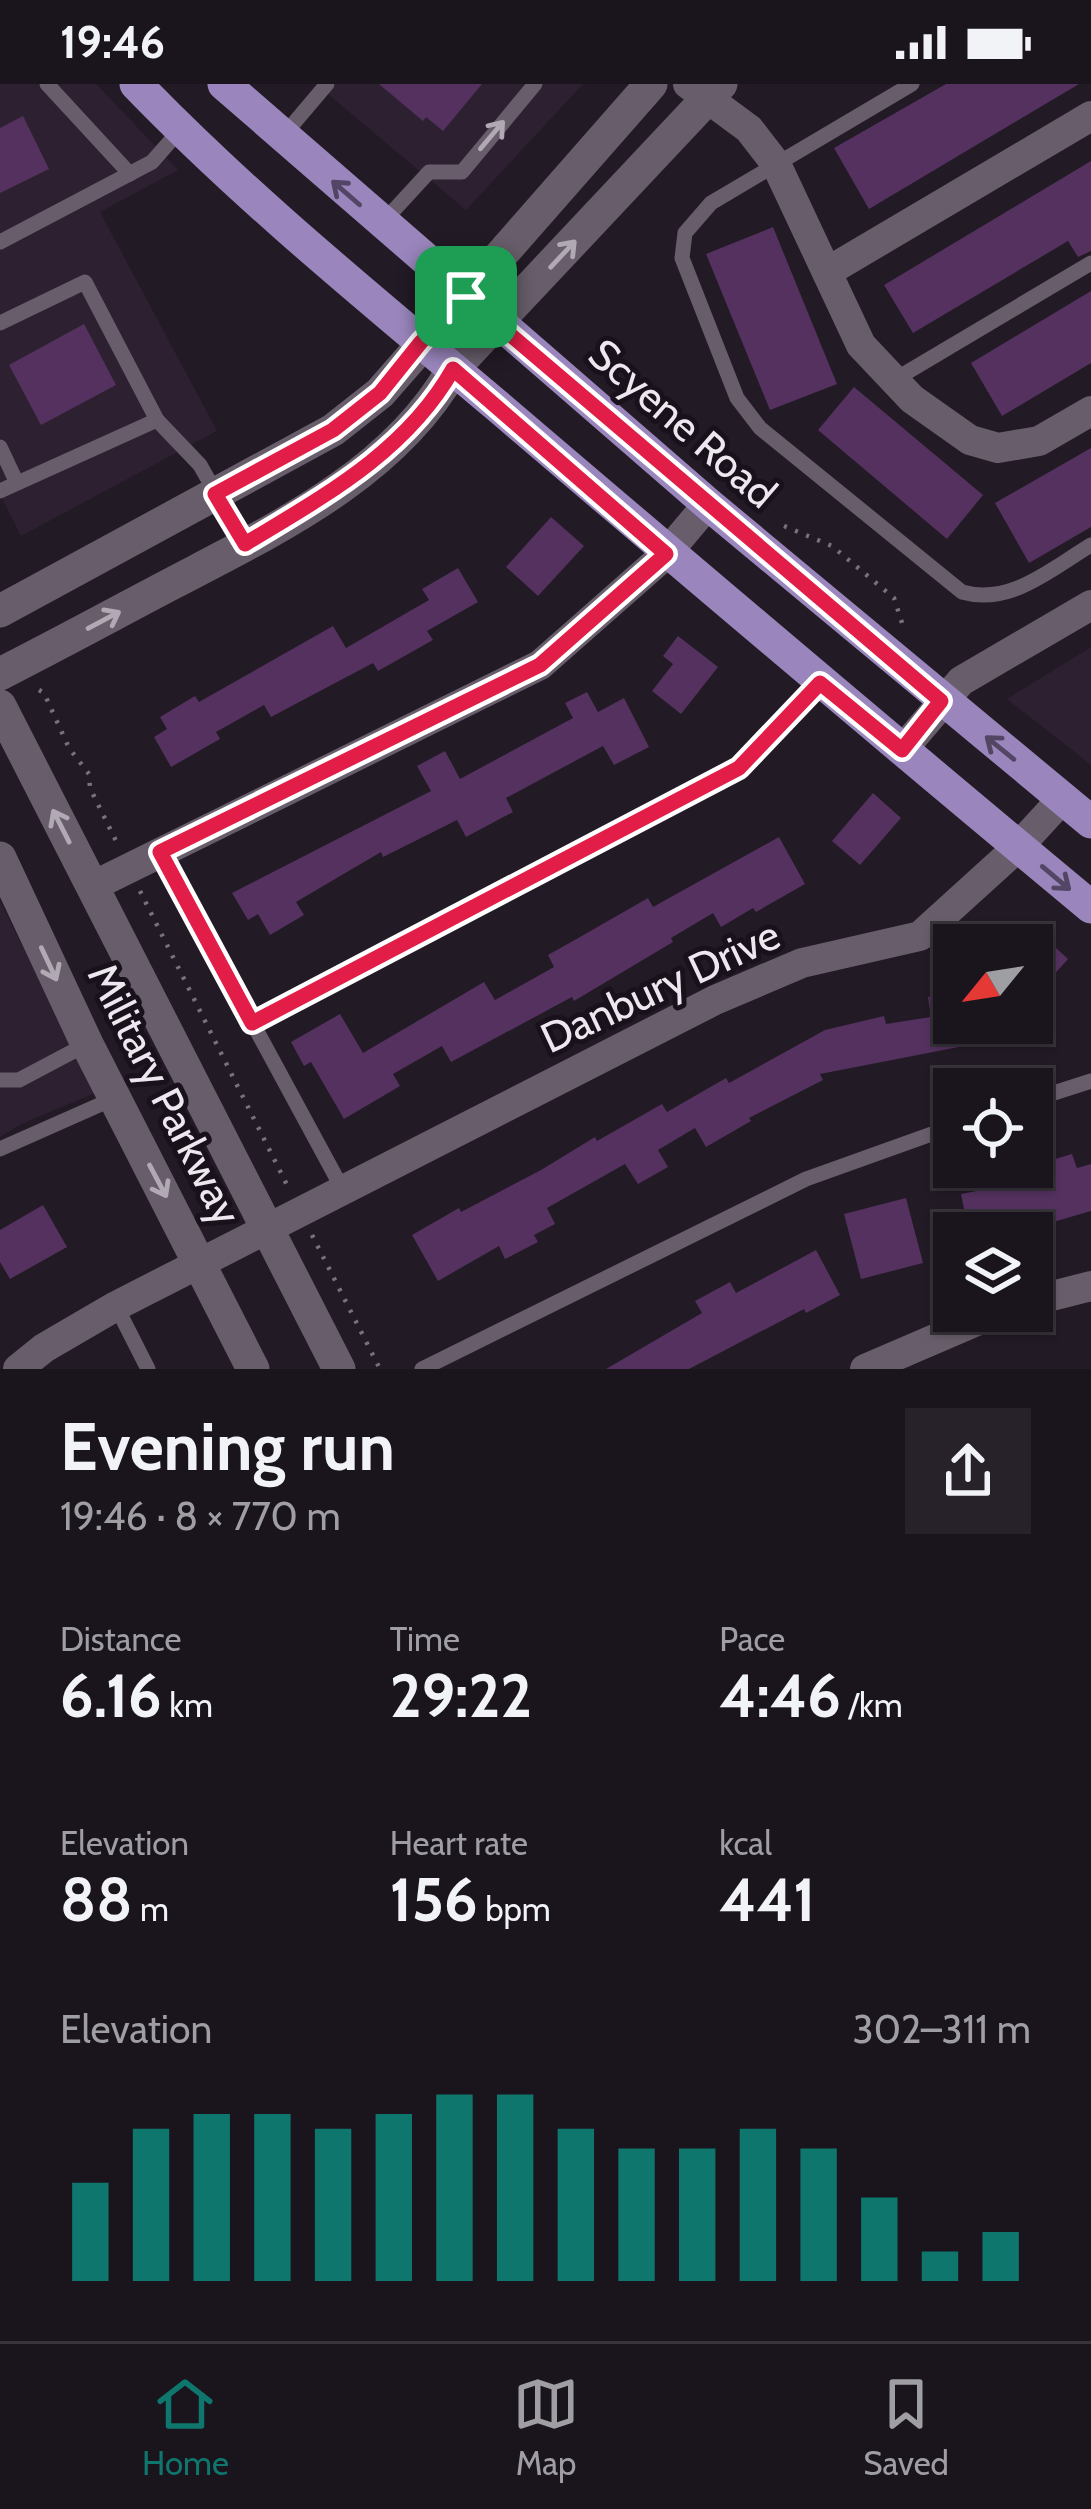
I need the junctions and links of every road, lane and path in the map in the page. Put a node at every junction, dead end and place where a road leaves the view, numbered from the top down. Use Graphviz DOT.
graph roads {
  1 [pos="47,84"];
  2 [pos="136,84"];
  3 [pos="224,84"];
  4 [pos="327,84"];
  5 [pos="536,84"];
  6 [pos="651,84"];
  7 [pos="913,84"];
  8 [pos="705,89"];
  9 [pos="1091,116"];
  10 [pos="180,130"];
  11 [pos="281,137"];
  12 [pos="776,164"];
  13 [pos="130,174"];
  14 [pos="381,224"];
  15 [pos="0,242"];
  16 [pos="1091,263"];
  17 [pos="826,272"];
  18 [pos="466,297"];
  19 [pos="0,323"];
  20 [pos="497,324"];
  21 [pos="421,342"];
  22 [pos="453,369"];
  23 [pos="894,380"];
  24 [pos="1091,411"];
  25 [pos="157,420"];
  26 [pos="0,447"];
  27 [pos="17,482"];
  28 [pos="0,491"];
  29 [pos="215,494"];
  30 [pos="708,504"];
  31 [pos="780,525"];
  32 [pos="245,544"];
  33 [pos="1091,545"];
  34 [pos="666,554"];
  35 [pos="1091,605"];
  36 [pos="0,611"];
  37 [pos="905,632"];
  38 [pos="0,674"];
  39 [pos="820,683"];
  40 [pos="34,688"];
  41 [pos="941,701"];
  42 [pos="0,706"];
  43 [pos="902,750"];
  44 [pos="1063,798"];
  45 [pos="1091,822"];
  46 [pos="1018,847"];
  47 [pos="160,852"];
  48 [pos="0,858"];
  49 [pos="128,867"];
  50 [pos="93,886"];
  51 [pos="1091,908"];
  52 [pos="252,1023"];
  53 [pos="87,1044"];
  54 [pos="0,1080"];
  55 [pos="1091,1081"];
  56 [pos="1053,1093"];
  57 [pos="115,1098"];
  58 [pos="933,1134"];
  59 [pos="0,1149"];
  60 [pos="343,1190"];
  61 [pos="301,1212"];
  62 [pos="269,1229"];
  63 [pos="201,1264"];
  64 [pos="1091,1286"];
  65 [pos="1053,1296"];
  66 [pos="116,1306"];
  67 [pos="951,1332"];
  68 [pos="18,1369"];
  69 [pos="148,1369"];
  70 [pos="254,1369"];
  71 [pos="339,1369"];
  72 [pos="380,1369"];
  73 [pos="422,1369"];
  74 [pos="865,1369"];
  1 -- 13 [label="lane"];
  2 -- 10 [label="main road"];
  3 -- 11 [label="main road, Scyene Road"];
  4 -- 11 [label="lane"];
  14 -- 5 [label="lane, one-way"];
  6 -- 18 [label="main road"];
  7 -- 12 [label="lane"];
  8 -- 12 [label="street"];
  20 -- 8 [label="main road, one-way"];
  9 -- 17 [label="street"];
  10 -- 13 [label="lane"];
  10 -- 21 [label="main road"];
  14 -- 11 [label="main road, Scyene Road, one-way"];
  12 -- 17 [label="street"];
  12 -- 33 [label="lane"];
  13 -- 15 [label="lane"];
  14 -- 18 [label="main road, Scyene Road"];
  16 -- 23 [label="lane"];
  17 -- 23 [label="street"];
  18 -- 20 [label="main road, Scyene Road"];
  18 -- 21 [label="main road"];
  19 -- 25 [label="lane"];
  20 -- 22 [label="main road"];
  20 -- 30 [label="main road, Scyene Road"];
  21 -- 22 [label="main road"];
  21 -- 29 [label="main road"];
  22 -- 32 [label="main road"];
  22 -- 34 [label="main road"];
  23 -- 24 [label="street"];
  25 -- 27 [label="lane"];
  25 -- 29 [label="lane"];
  26 -- 27 [label="lane"];
  27 -- 28 [label="lane"];
  29 -- 32 [label="lane"];
  29 -- 36 [label="main road"];
  30 -- 34 [label="street"];
  30 -- 41 [label="main road, Scyene Road"];
  31 -- 37 [label="path"];
  38 -- 32 [label="main road, one-way"];
  34 -- 39 [label="main road"];
  34 -- 47 [label="street"];
  35 -- 41 [label="street"];
  39 -- 43 [label="main road"];
  39 -- 52 [label="lane"];
  40 -- 49 [label="path"];
  41 -- 43 [label="street"];
  44 -- 41 [label="main road, Scyene Road, one-way"];
  50 -- 42 [label="main road, Military Parkway, one-way"];
  43 -- 46 [label="main road"];
  44 -- 45 [label="main road, Scyene Road"];
  44 -- 46 [label="street, Danbury Drive"];
  46 -- 51 [label="main road, one-way"];
  46 -- 60 [label="street, Danbury Drive"];
  47 -- 49 [label="street"];
  47 -- 52 [label="lane"];
  48 -- 53 [label="main road, Military Parkway, one-way"];
  49 -- 50 [label="street"];
  49 -- 61 [label="path"];
  50 -- 62 [label="main road, Military Parkway"];
  52 -- 60 [label="lane"];
  53 -- 54 [label="lane"];
  53 -- 57 [label="main road, Military Parkway"];
  55 -- 56 [label="lane"];
  57 -- 59 [label="lane"];
  57 -- 63 [label="main road, Military Parkway, one-way"];
  58 -- 73 [label="lane"];
  60 -- 61 [label="street, Danbury Drive"];
  61 -- 62 [label="street, Danbury Drive"];
  61 -- 72 [label="path"];
  62 -- 63 [label="street, Danbury Drive"];
  62 -- 71 [label="main road, Military Parkway"];
  63 -- 66 [label="street, Danbury Drive"];
  63 -- 70 [label="main road, Military Parkway"];
  64 -- 65 [label="street"];
  66 -- 68 [label="street, Danbury Drive"];
  66 -- 69 [label="lane"];
  67 -- 74 [label="street"];
}
